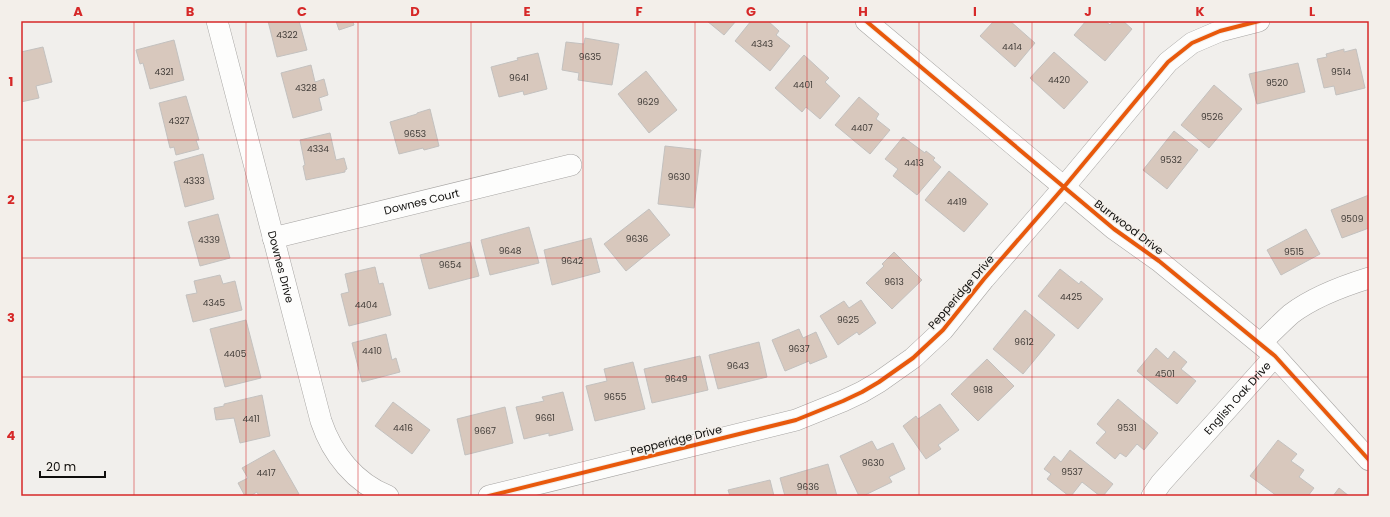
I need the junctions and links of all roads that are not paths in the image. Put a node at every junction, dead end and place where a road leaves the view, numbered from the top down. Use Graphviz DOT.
graph roads {
  1 [pos="217,21"];
  2 [pos="866,21"];
  3 [pos="1259,21"];
  4 [pos="571,164"];
  5 [pos="1064,187"];
  6 [pos="273,238"];
  7 [pos="1369,278"];
  8 [pos="1275,356"];
  9 [pos="1369,460"];
  10 [pos="384,494"];
  11 [pos="489,496"];
  12 [pos="1152,496"];
  1 -- 6 [label="street, Downes Drive"];
  2 -- 5 [label="street, Burrwood Drive"];
  3 -- 5 [label="street, Pepperidge Drive"];
  4 -- 6 [label="street, Downes Court"];
  5 -- 8 [label="street, Burrwood Drive"];
  5 -- 11 [label="street, Pepperidge Drive"];
  6 -- 10 [label="street, Downes Drive"];
  7 -- 8 [label="street, English Oak Drive"];
  8 -- 9 [label="street, Burrwood Drive"];
  8 -- 12 [label="street, English Oak Drive"];
}
